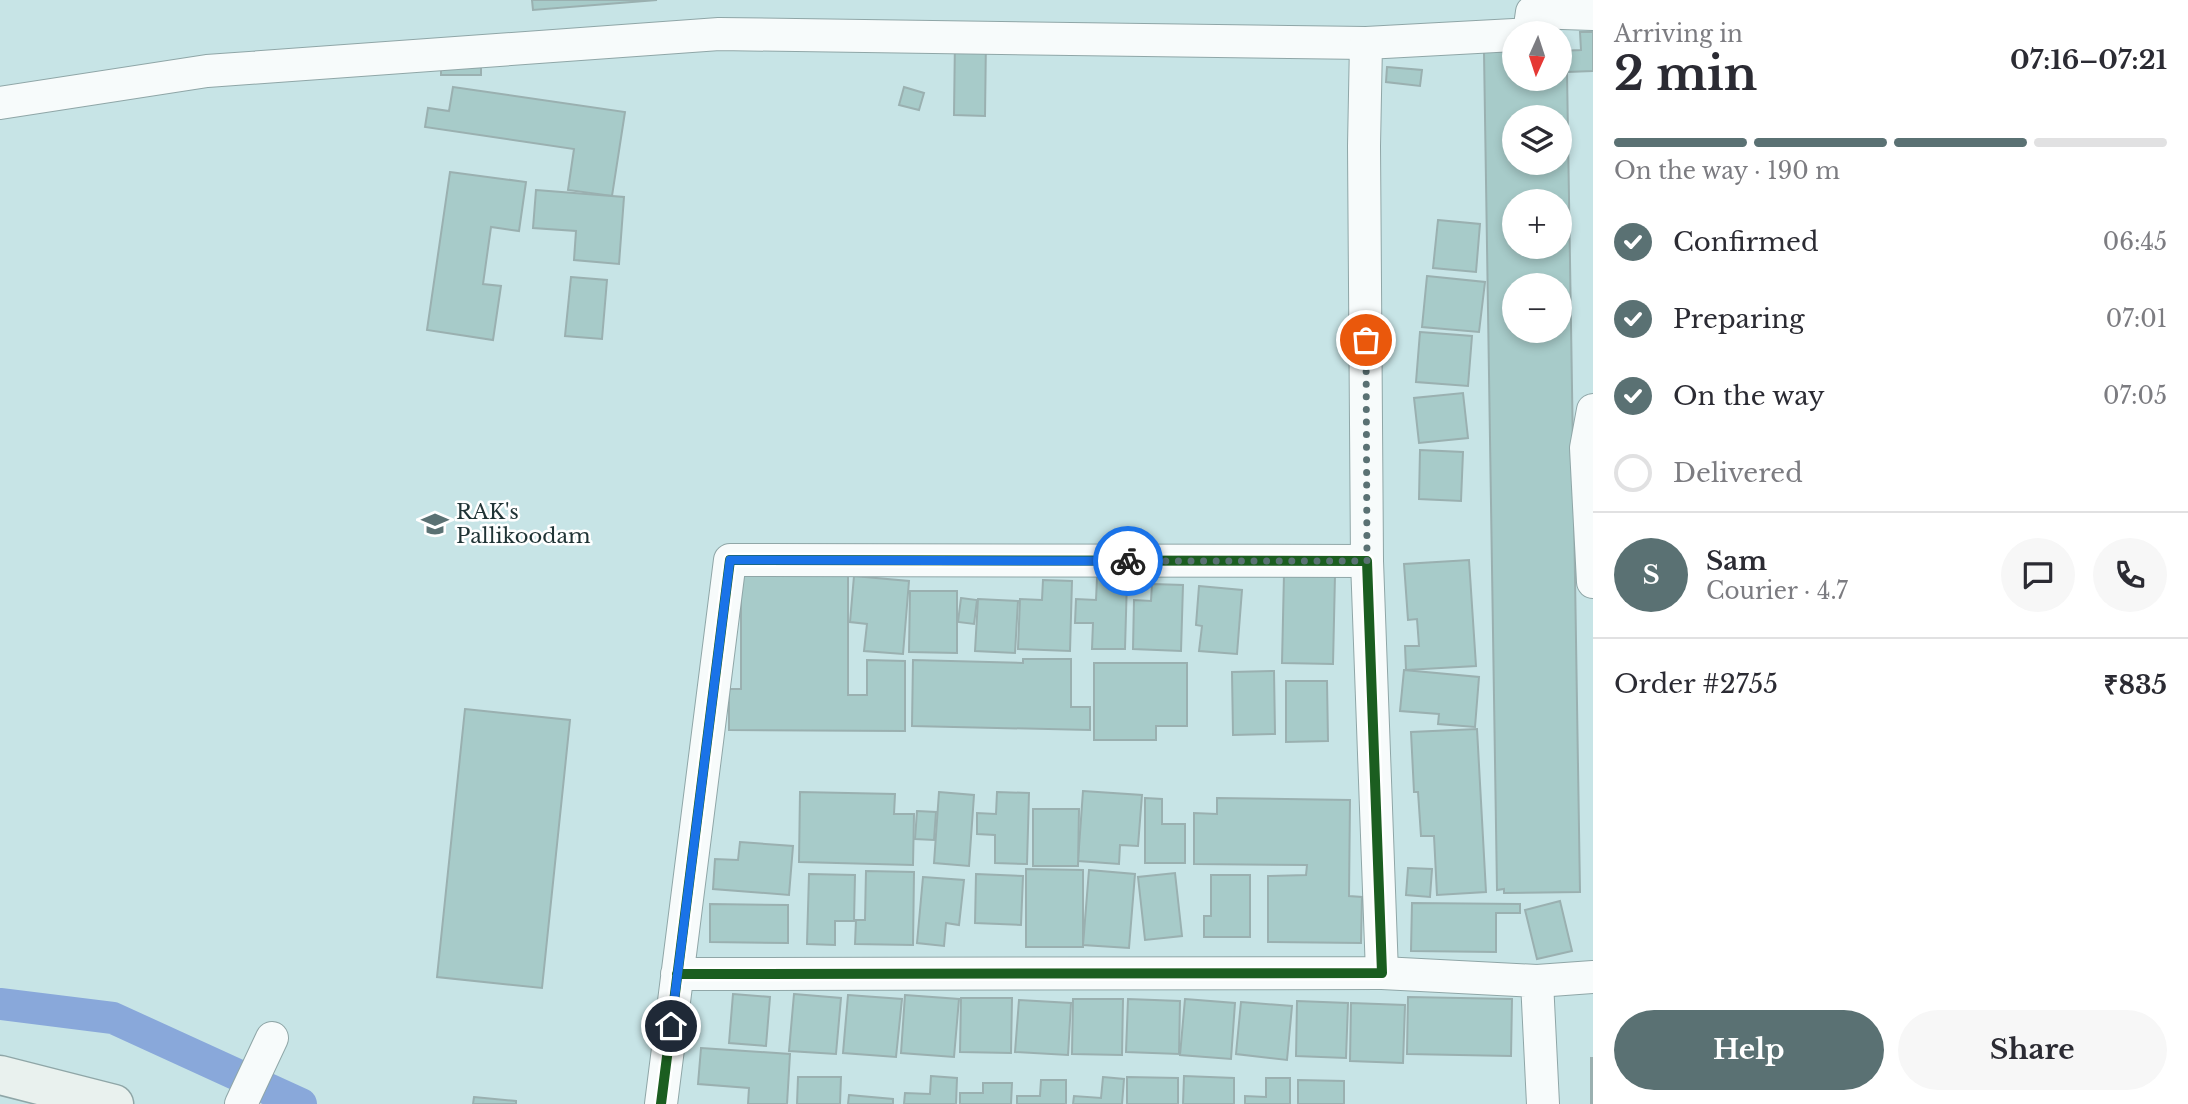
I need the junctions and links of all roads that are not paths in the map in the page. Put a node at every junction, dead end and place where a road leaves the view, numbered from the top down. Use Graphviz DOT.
graph roads {
  1 [pos="1593,14"];
  2 [pos="1531,21"];
  3 [pos="1502,36"];
  4 [pos="1366,43"];
  5 [pos="0,103"];
  6 [pos="1593,410"];
  7 [pos="1367,561"];
  8 [pos="1593,582"];
  9 [pos="1382,972"];
  10 [pos="677,974"];
  11 [pos="1593,977"];
  12 [pos="1537,981"];
  13 [pos="267,1048"];
  14 [pos="0,1074"];
  15 [pos="241,1103"];
  16 [pos="114,1104"];
  17 [pos="661,1104"];
  18 [pos="1543,1104"];
  1 -- 2 [label="street"];
  3 -- 4 [label="street"];
  4 -- 5 [label="street"];
  4 -- 7 [label="street"];
  6 -- 8 [label="street"];
  7 -- 9 [label="street"];
  7 -- 10 [label="street"];
  9 -- 10 [label="street"];
  9 -- 12 [label="street"];
  10 -- 17 [label="street"];
  11 -- 12 [label="street"];
  12 -- 18 [label="street"];
  13 -- 15 [label="street"];
  14 -- 16 [label="street"];
}
